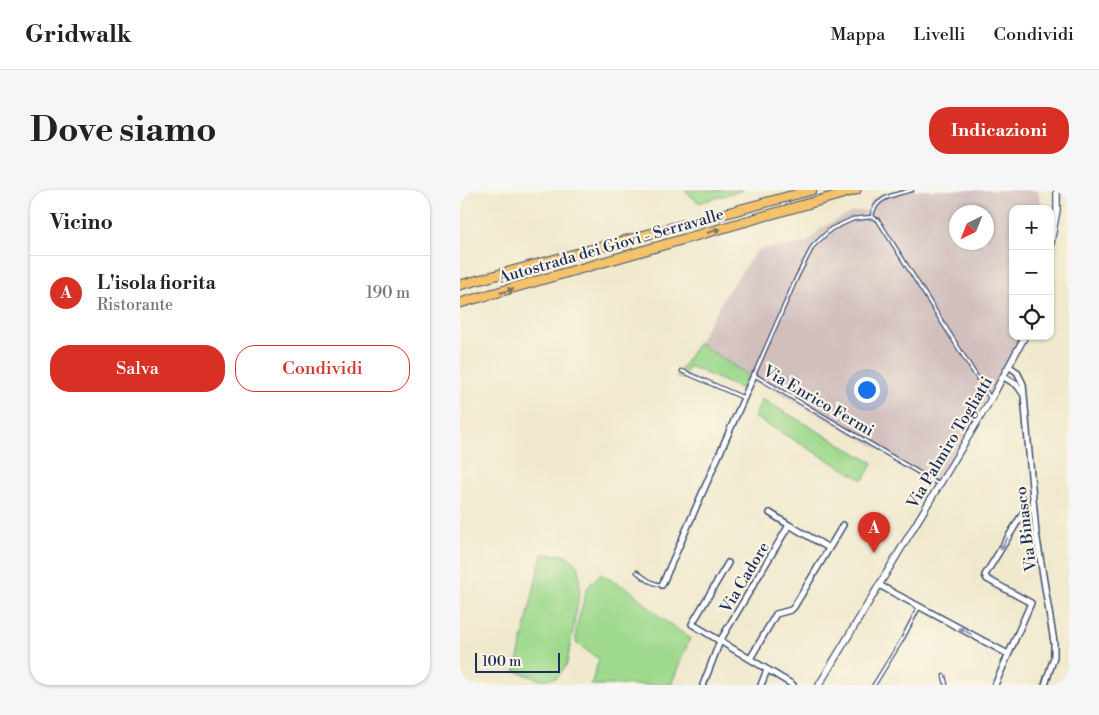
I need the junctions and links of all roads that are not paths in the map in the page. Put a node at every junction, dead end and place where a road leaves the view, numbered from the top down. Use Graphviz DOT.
graph roads {
  1 [pos="812,190"];
  2 [pos="856,190"];
  3 [pos="912,190"];
  4 [pos="1057,190"];
  5 [pos="872,217"];
  6 [pos="1054,226"];
  7 [pos="460,285"];
  8 [pos="460,303"];
  9 [pos="1024,340"];
  10 [pos="1010,367"];
  11 [pos="682,371"];
  12 [pos="754,375"];
  13 [pos="1004,377"];
  14 [pos="1026,397"];
  15 [pos="744,398"];
  16 [pos="991,400"];
  17 [pos="939,485"];
  18 [pos="1034,508"];
  19 [pos="770,513"];
  20 [pos="790,525"];
  21 [pos="843,525"];
  22 [pos="829,548"];
  23 [pos="728,563"];
  24 [pos="637,572"];
  25 [pos="662,585"];
  26 [pos="879,585"];
  27 [pos="919,607"];
  28 [pos="720,641"];
  29 [pos="1008,654"];
  30 [pos="750,659"];
  31 [pos="767,670"];
  32 [pos="944,676"];
  33 [pos="703,685"];
  34 [pos="761,685"];
  35 [pos="793,685"];
  36 [pos="819,685"];
  37 [pos="874,685"];
  38 [pos="946,685"];
  39 [pos="995,685"];
  40 [pos="1045,685"];
  1 -- 7 [label="highway, Autostrada dei Giovi - Serravalle"];
  8 -- 2 [label="highway, Autostrada dei Giovi - Serravalle, one-way"];
  3 -- 5 [label="lane"];
  4 -- 6 [label="street"];
  5 -- 12 [label="lane"];
  5 -- 16 [label="lane"];
  9 -- 10 [label="street, Via Palmiro Togliatti"];
  10 -- 13 [label="street, Via Palmiro Togliatti"];
  10 -- 14 [label="street, Via Binasco"];
  11 -- 15 [label="lane"];
  12 -- 15 [label="street, Via Enrico Fermi"];
  12 -- 17 [label="lane, Via Enrico Fermi"];
  13 -- 14 [label="street"];
  13 -- 16 [label="street, Via Palmiro Togliatti"];
  14 -- 18 [label="street, Via Binasco"];
  15 -- 25 [label="street, Via Enrico Fermi"];
  16 -- 17 [label="street, Via Palmiro Togliatti"];
  17 -- 26 [label="street, Via Palmiro Togliatti"];
  18 -- 29 [label="street, one-way"];
  18 -- 40 [label="street, Via Binasco"];
  19 -- 20 [label="street"];
  20 -- 22 [label="street"];
  20 -- 28 [label="street, Via Cadore"];
  21 -- 22 [label="street"];
  22 -- 30 [label="street"];
  23 -- 28 [label="street"];
  24 -- 25 [label="lane"];
  26 -- 27 [label="street"];
  26 -- 36 [label="street, Via Palmiro Togliatti"];
  29 -- 27 [label="street, one-way"];
  27 -- 37 [label="lane"];
  28 -- 30 [label="street"];
  28 -- 33 [label="street, Via Cadore"];
  29 -- 39 [label="street"];
  30 -- 31 [label="street"];
  31 -- 34 [label="street"];
  31 -- 35 [label="street"];
  32 -- 38 [label="lane"];
}
